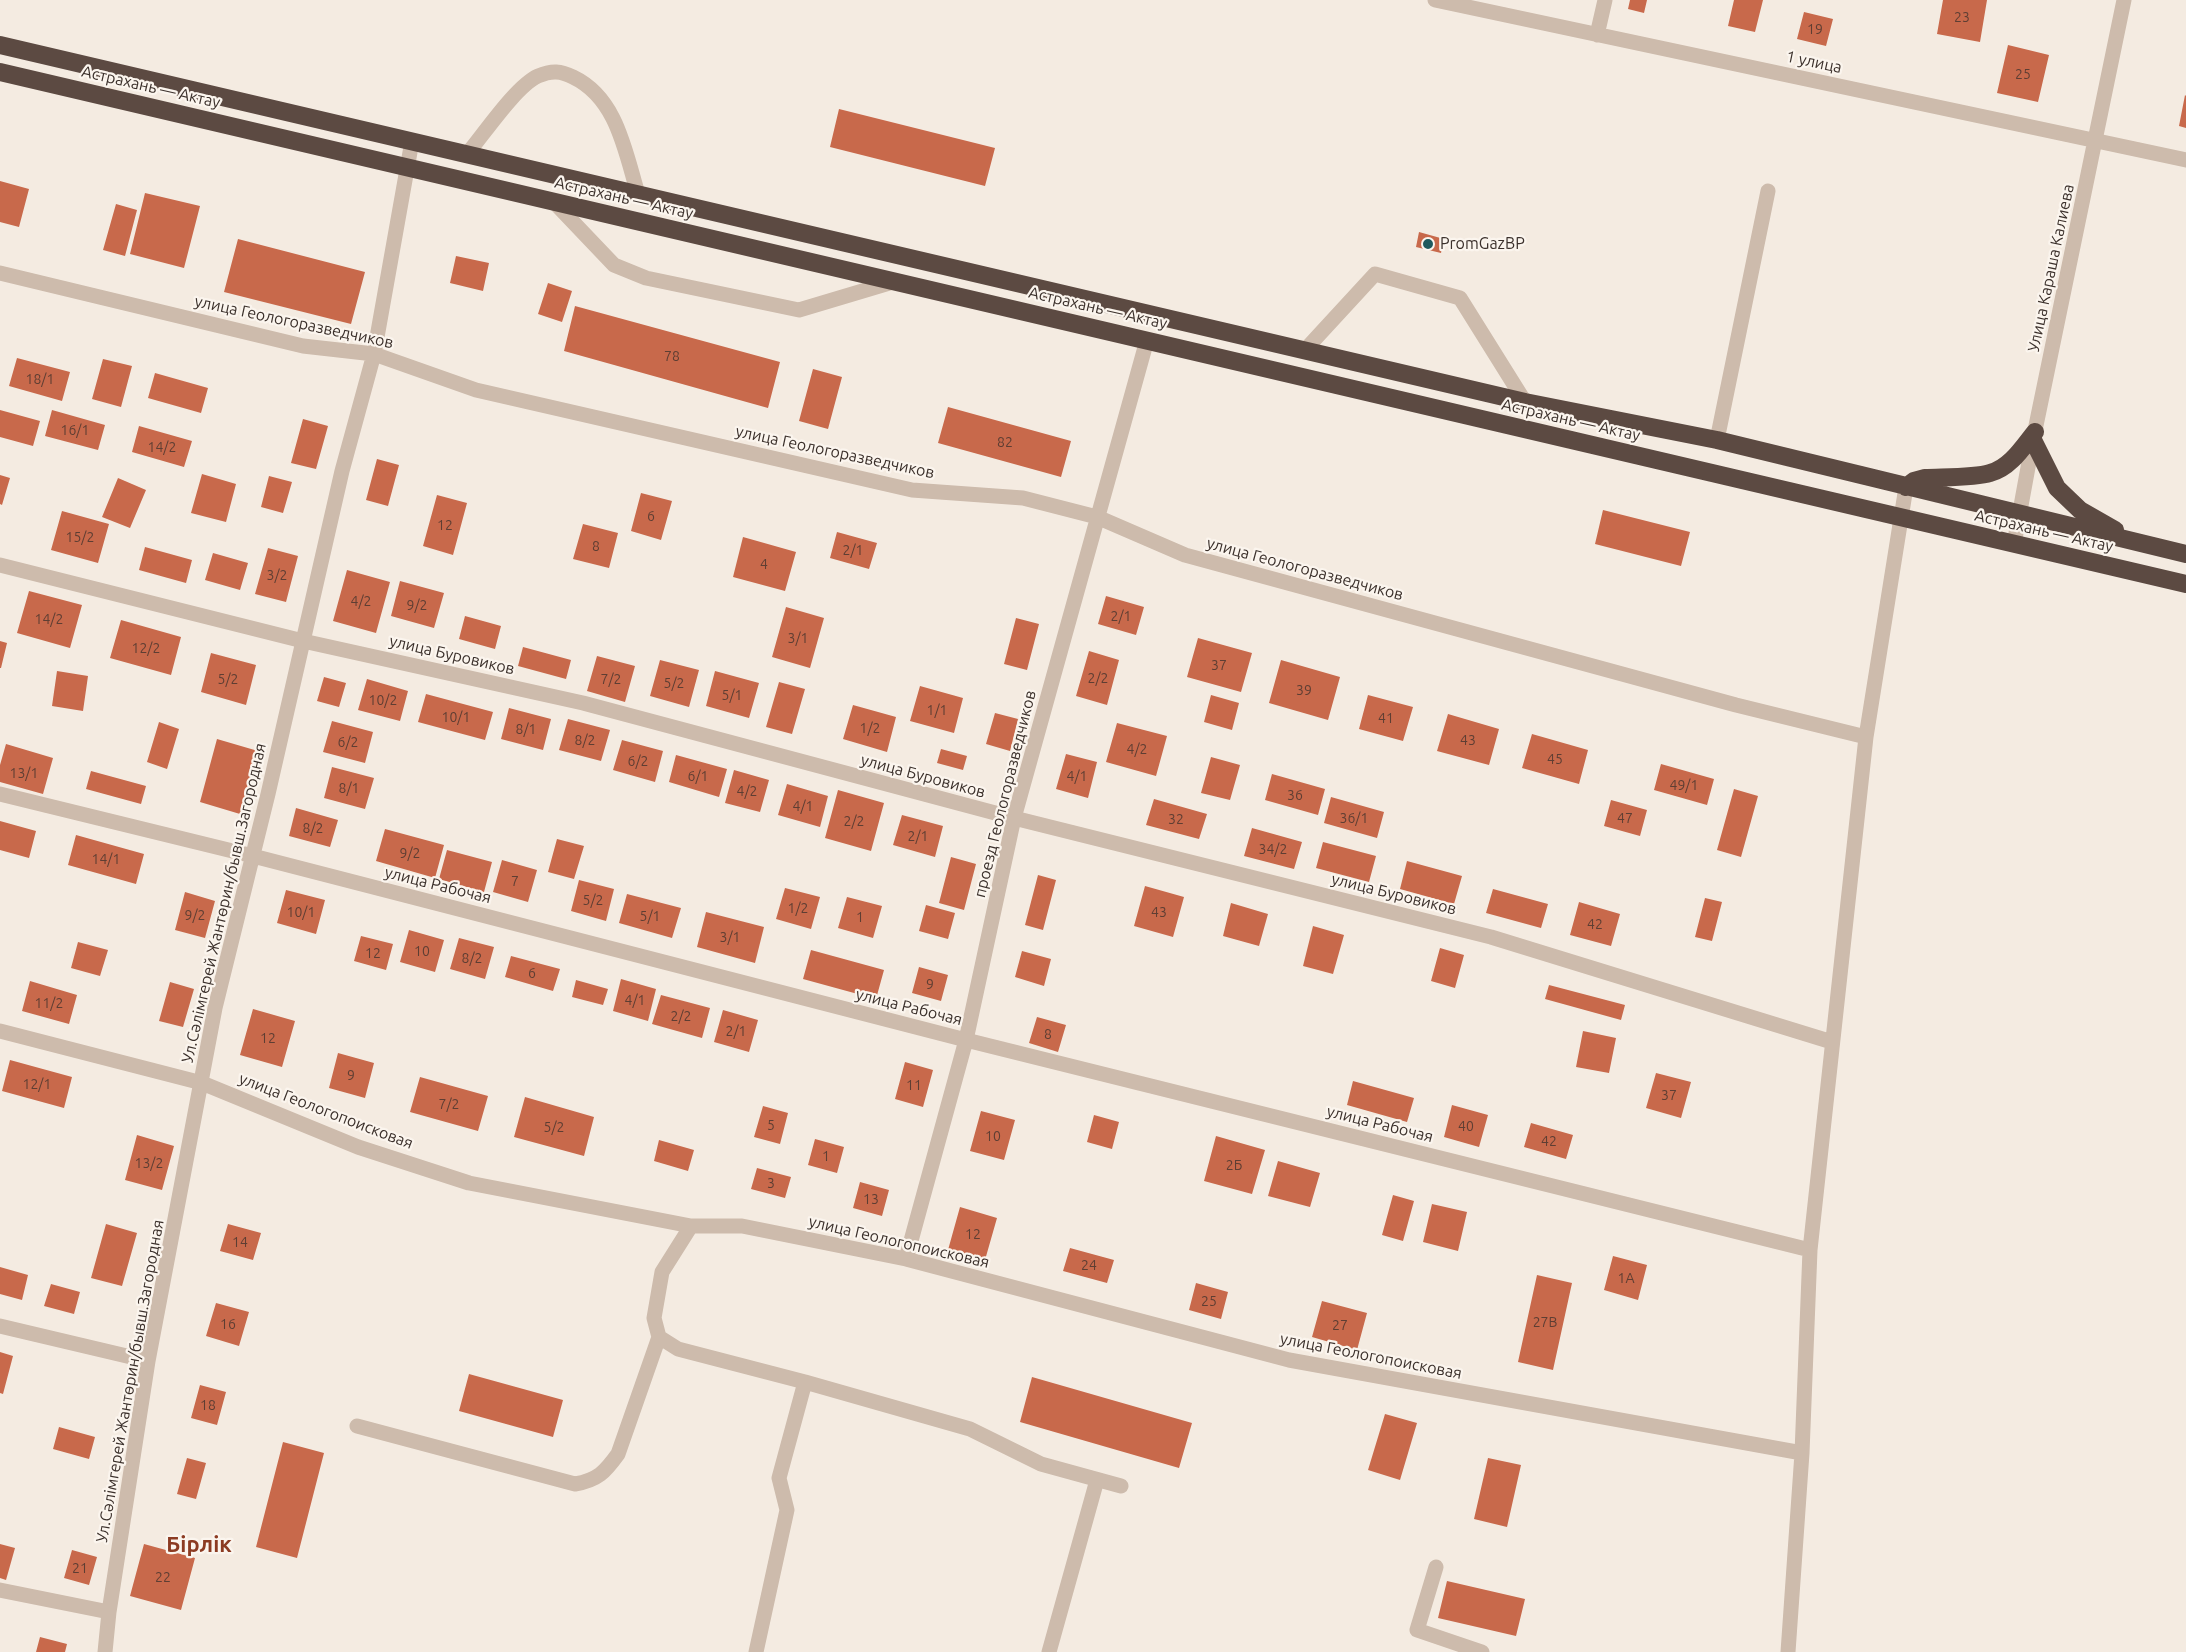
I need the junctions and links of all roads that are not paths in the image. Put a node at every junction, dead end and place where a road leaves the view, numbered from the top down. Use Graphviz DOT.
graph roads {
  1 [pos="1435,0"];
  2 [pos="1605,0"];
  3 [pos="2124,0"];
  4 [pos="1597,34"];
  5 [pos="0,45"];
  6 [pos="0,72"];
  7 [pos="124,74"];
  8 [pos="120,99"];
  9 [pos="412,141"];
  10 [pos="2096,141"];
  11 [pos="467,154"];
  12 [pos="2186,160"];
  13 [pos="408,168"];
  14 [pos="1768,191"];
  15 [pos="638,194"];
  16 [pos="553,201"];
  17 [pos="0,273"];
  18 [pos="896,281"];
  19 [pos="1147,340"];
  20 [pos="1305,350"];
  21 [pos="374,354"];
  22 [pos="1525,402"];
  23 [pos="2034,436"];
  24 [pos="1717,440"];
  25 [pos="1906,487"];
  26 [pos="2020,512"];
  27 [pos="1097,517"];
  28 [pos="1902,518"];
  29 [pos="2135,542"];
  30 [pos="2014,544"];
  31 [pos="2186,554"];
  32 [pos="0,565"];
  33 [pos="2186,584"];
  34 [pos="303,641"];
  35 [pos="1866,737"];
  36 [pos="0,794"];
  37 [pos="1014,818"];
  38 [pos="253,856"];
  39 [pos="0,1031"];
  40 [pos="966,1040"];
  41 [pos="1832,1042"];
  42 [pos="202,1083"];
  43 [pos="692,1226"];
  44 [pos="1810,1250"];
  45 [pos="906,1258"];
  46 [pos="0,1326"];
  47 [pos="659,1337"];
  48 [pos="148,1362"];
  49 [pos="805,1382"];
  50 [pos="357,1426"];
  51 [pos="1803,1453"];
  52 [pos="1097,1480"];
  53 [pos="1122,1486"];
  54 [pos="1436,1567"];
  55 [pos="0,1590"];
  56 [pos="109,1612"];
  57 [pos="105,1652"];
  58 [pos="756,1652"];
  59 [pos="1049,1652"];
  60 [pos="1482,1652"];
  61 [pos="1788,1652"];
  1 -- 4 [label="street, 1 улица"];
  2 -- 4 [label="street"];
  3 -- 10 [label="street, Улица Караша Калиева"];
  4 -- 10 [label="street, 1 улица"];
  5 -- 7 [label="highway, Астрахань — Актау"];
  6 -- 8 [label="highway, Астрахань — Актау"];
  7 -- 8 [label="highway"];
  7 -- 9 [label="highway, Астрахань — Актау"];
  8 -- 13 [label="highway, Астрахань — Актау"];
  9 -- 11 [label="highway, Астрахань — Актау"];
  9 -- 13 [label="street, Ул.Сәлімгерей Жантөрин/бывш.Загородная"];
  10 -- 12 [label="street, 1 улица"];
  10 -- 23 [label="street, Улица Караша Калиева"];
  11 -- 15 [label="highway, Астрахань — Актау"];
  11 -- 15 [label="street"];
  13 -- 16 [label="highway, Астрахань — Актау"];
  13 -- 21 [label="street, Ул.Сәлімгерей Жантөрин/бывш.Загородная"];
  14 -- 24 [label="street"];
  15 -- 20 [label="highway, Астрахань — Актау"];
  16 -- 18 [label="highway, Астрахань — Актау"];
  16 -- 18 [label="street"];
  17 -- 21 [label="street, улица Геологоразведчиков"];
  18 -- 19 [label="highway, Астрахань — Актау"];
  19 -- 27 [label="street, проезд Геологоразведчиков"];
  19 -- 28 [label="highway, Астрахань — Актау"];
  20 -- 22 [label="highway, Астрахань — Актау"];
  20 -- 22 [label="street"];
  21 -- 27 [label="street, улица Геологоразведчиков"];
  21 -- 34 [label="street, Ул.Сәлімгерей Жантөрин/бывш.Загородная"];
  22 -- 24 [label="highway, Астрахань — Актау"];
  23 -- 25 [label="highway"];
  23 -- 26 [label="street, Улица Караша Калиева"];
  23 -- 29 [label="highway"];
  24 -- 25 [label="highway, Астрахань — Актау"];
  25 -- 26 [label="highway, Астрахань — Актау"];
  25 -- 28 [label="street"];
  26 -- 29 [label="highway, Астрахань — Актау"];
  26 -- 30 [label="street, Улица Караша Калиева"];
  27 -- 35 [label="street, улица Геологоразведчиков"];
  27 -- 37 [label="street, проезд Геологоразведчиков"];
  28 -- 30 [label="highway, Астрахань — Актау"];
  28 -- 35 [label="street"];
  29 -- 31 [label="highway, Астрахань — Актау"];
  30 -- 33 [label="highway, Астрахань — Актау"];
  32 -- 34 [label="street, улица Буровиков"];
  34 -- 37 [label="street, улица Буровиков"];
  34 -- 38 [label="street, Ул.Сәлімгерей Жантөрин/бывш.Загородная"];
  35 -- 41 [label="street"];
  36 -- 38 [label="street, улица Рабочая"];
  37 -- 40 [label="street, проезд Геологоразведчиков"];
  37 -- 41 [label="street, улица Буровиков"];
  38 -- 40 [label="street, улица Рабочая"];
  38 -- 42 [label="street, Ул.Сәлімгерей Жантөрин/бывш.Загородная"];
  39 -- 42 [label="street, улица Геологопоисковая"];
  40 -- 44 [label="street, улица Рабочая"];
  40 -- 45 [label="street, проезд Геологоразведчиков"];
  41 -- 44 [label="street"];
  42 -- 43 [label="street, улица Геологопоисковая"];
  42 -- 48 [label="street, Ул.Сәлімгерей Жантөрин/бывш.Загородная"];
  43 -- 45 [label="street, улица Геологопоисковая"];
  43 -- 47 [label="street"];
  44 -- 51 [label="street"];
  45 -- 51 [label="street, улица Геологопоисковая"];
  46 -- 48 [label="street"];
  47 -- 49 [label="street"];
  47 -- 50 [label="street"];
  48 -- 56 [label="street, Ул.Сәлімгерей Жантөрин/бывш.Загородная"];
  49 -- 52 [label="street"];
  49 -- 58 [label="street"];
  51 -- 61 [label="street"];
  52 -- 53 [label="street"];
  52 -- 59 [label="street"];
  54 -- 60 [label="street"];
  55 -- 56 [label="street"];
  56 -- 57 [label="street, Ул.Сәлімгерей Жантөрин/бывш.Загородная"];
}
